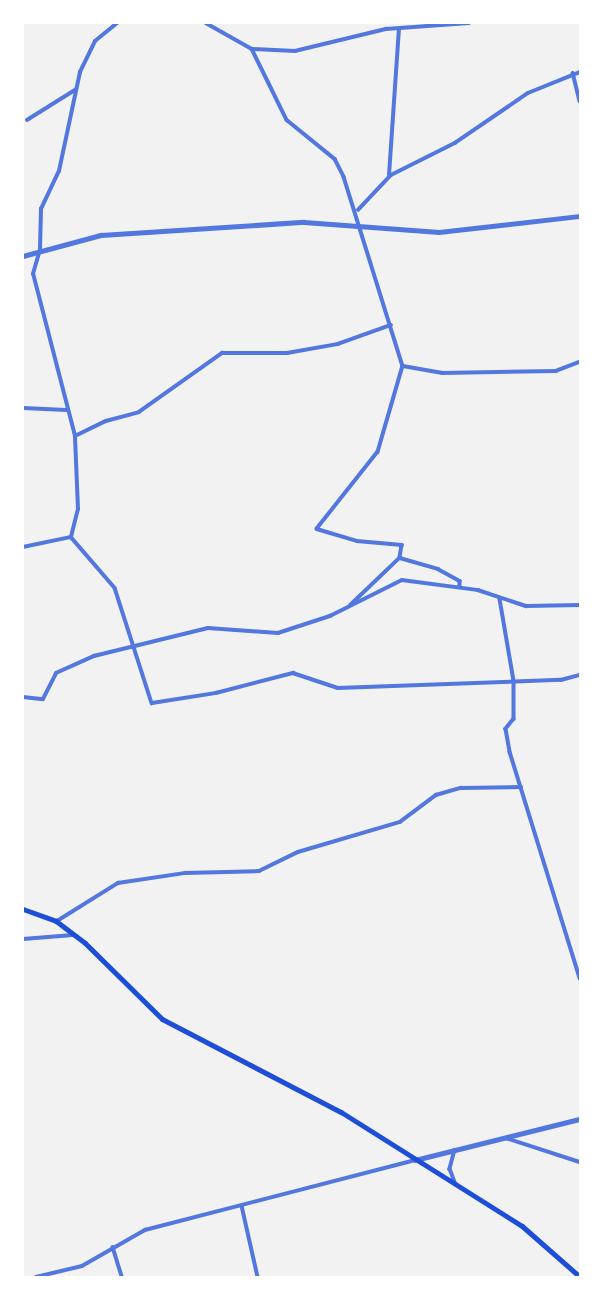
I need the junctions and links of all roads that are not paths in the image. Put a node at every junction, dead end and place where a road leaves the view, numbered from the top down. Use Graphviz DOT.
graph roads {
  1 [pos="117,23"];
  2 [pos="206,23"];
  3 [pos="469,23"];
  4 [pos="399,29"];
  5 [pos="252,49"];
  6 [pos="580,72"];
  7 [pos="573,73"];
  8 [pos="75,90"];
  9 [pos="580,101"];
  10 [pos="27,120"];
  11 [pos="389,177"];
  12 [pos="358,210"];
  13 [pos="580,216"];
  14 [pos="362,225"];
  15 [pos="40,250"];
  16 [pos="23,256"];
  17 [pos="391,324"];
  18 [pos="580,362"];
  19 [pos="403,366"];
  20 [pos="23,408"];
  21 [pos="66,410"];
  22 [pos="75,436"];
  23 [pos="71,537"];
  24 [pos="23,547"];
  25 [pos="400,558"];
  26 [pos="460,587"];
  27 [pos="500,599"];
  28 [pos="351,605"];
  29 [pos="580,605"];
  30 [pos="133,644"];
  31 [pos="580,675"];
  32 [pos="514,681"];
  33 [pos="23,697"];
  34 [pos="521,787"];
  35 [pos="23,909"];
  36 [pos="56,922"];
  37 [pos="75,935"];
  38 [pos="23,939"];
  39 [pos="580,978"];
  40 [pos="580,1119"];
  41 [pos="503,1137"];
  42 [pos="456,1148"];
  43 [pos="415,1160"];
  44 [pos="580,1161"];
  45 [pos="457,1186"];
  46 [pos="242,1206"];
  47 [pos="113,1247"];
  48 [pos="36,1277"];
  49 [pos="122,1277"];
  50 [pos="258,1277"];
  51 [pos="580,1277"];
  1 -- 8 [label="street"];
  2 -- 5 [label="street"];
  3 -- 4 [label="street"];
  4 -- 5 [label="street"];
  4 -- 11 [label="street"];
  5 -- 12 [label="street"];
  6 -- 7 [label="street"];
  7 -- 9 [label="street"];
  7 -- 11 [label="street"];
  8 -- 10 [label="street"];
  8 -- 15 [label="street"];
  11 -- 12 [label="street"];
  12 -- 14 [label="street"];
  13 -- 14 [label="street"];
  14 -- 15 [label="street"];
  14 -- 17 [label="street"];
  15 -- 16 [label="street"];
  15 -- 21 [label="street"];
  17 -- 19 [label="street"];
  17 -- 22 [label="street"];
  18 -- 19 [label="street"];
  19 -- 25 [label="street"];
  20 -- 21 [label="street"];
  21 -- 22 [label="street"];
  22 -- 23 [label="street"];
  23 -- 24 [label="street"];
  23 -- 30 [label="street"];
  25 -- 26 [label="street"];
  25 -- 28 [label="street"];
  26 -- 27 [label="street"];
  26 -- 28 [label="street"];
  27 -- 29 [label="street"];
  27 -- 32 [label="street"];
  28 -- 30 [label="street"];
  30 -- 32 [label="street"];
  30 -- 33 [label="street"];
  31 -- 32 [label="street"];
  32 -- 34 [label="street"];
  34 -- 36 [label="street"];
  34 -- 39 [label="street"];
  35 -- 36 [label="main road"];
  36 -- 37 [label="main road"];
  37 -- 38 [label="street"];
  37 -- 43 [label="main road"];
  40 -- 41 [label="street"];
  41 -- 42 [label="street"];
  41 -- 44 [label="street"];
  42 -- 43 [label="street"];
  42 -- 45 [label="street"];
  43 -- 45 [label="main road"];
  43 -- 46 [label="street"];
  45 -- 51 [label="main road"];
  46 -- 47 [label="street"];
  46 -- 50 [label="street"];
  47 -- 48 [label="street"];
  47 -- 49 [label="street"];
}
